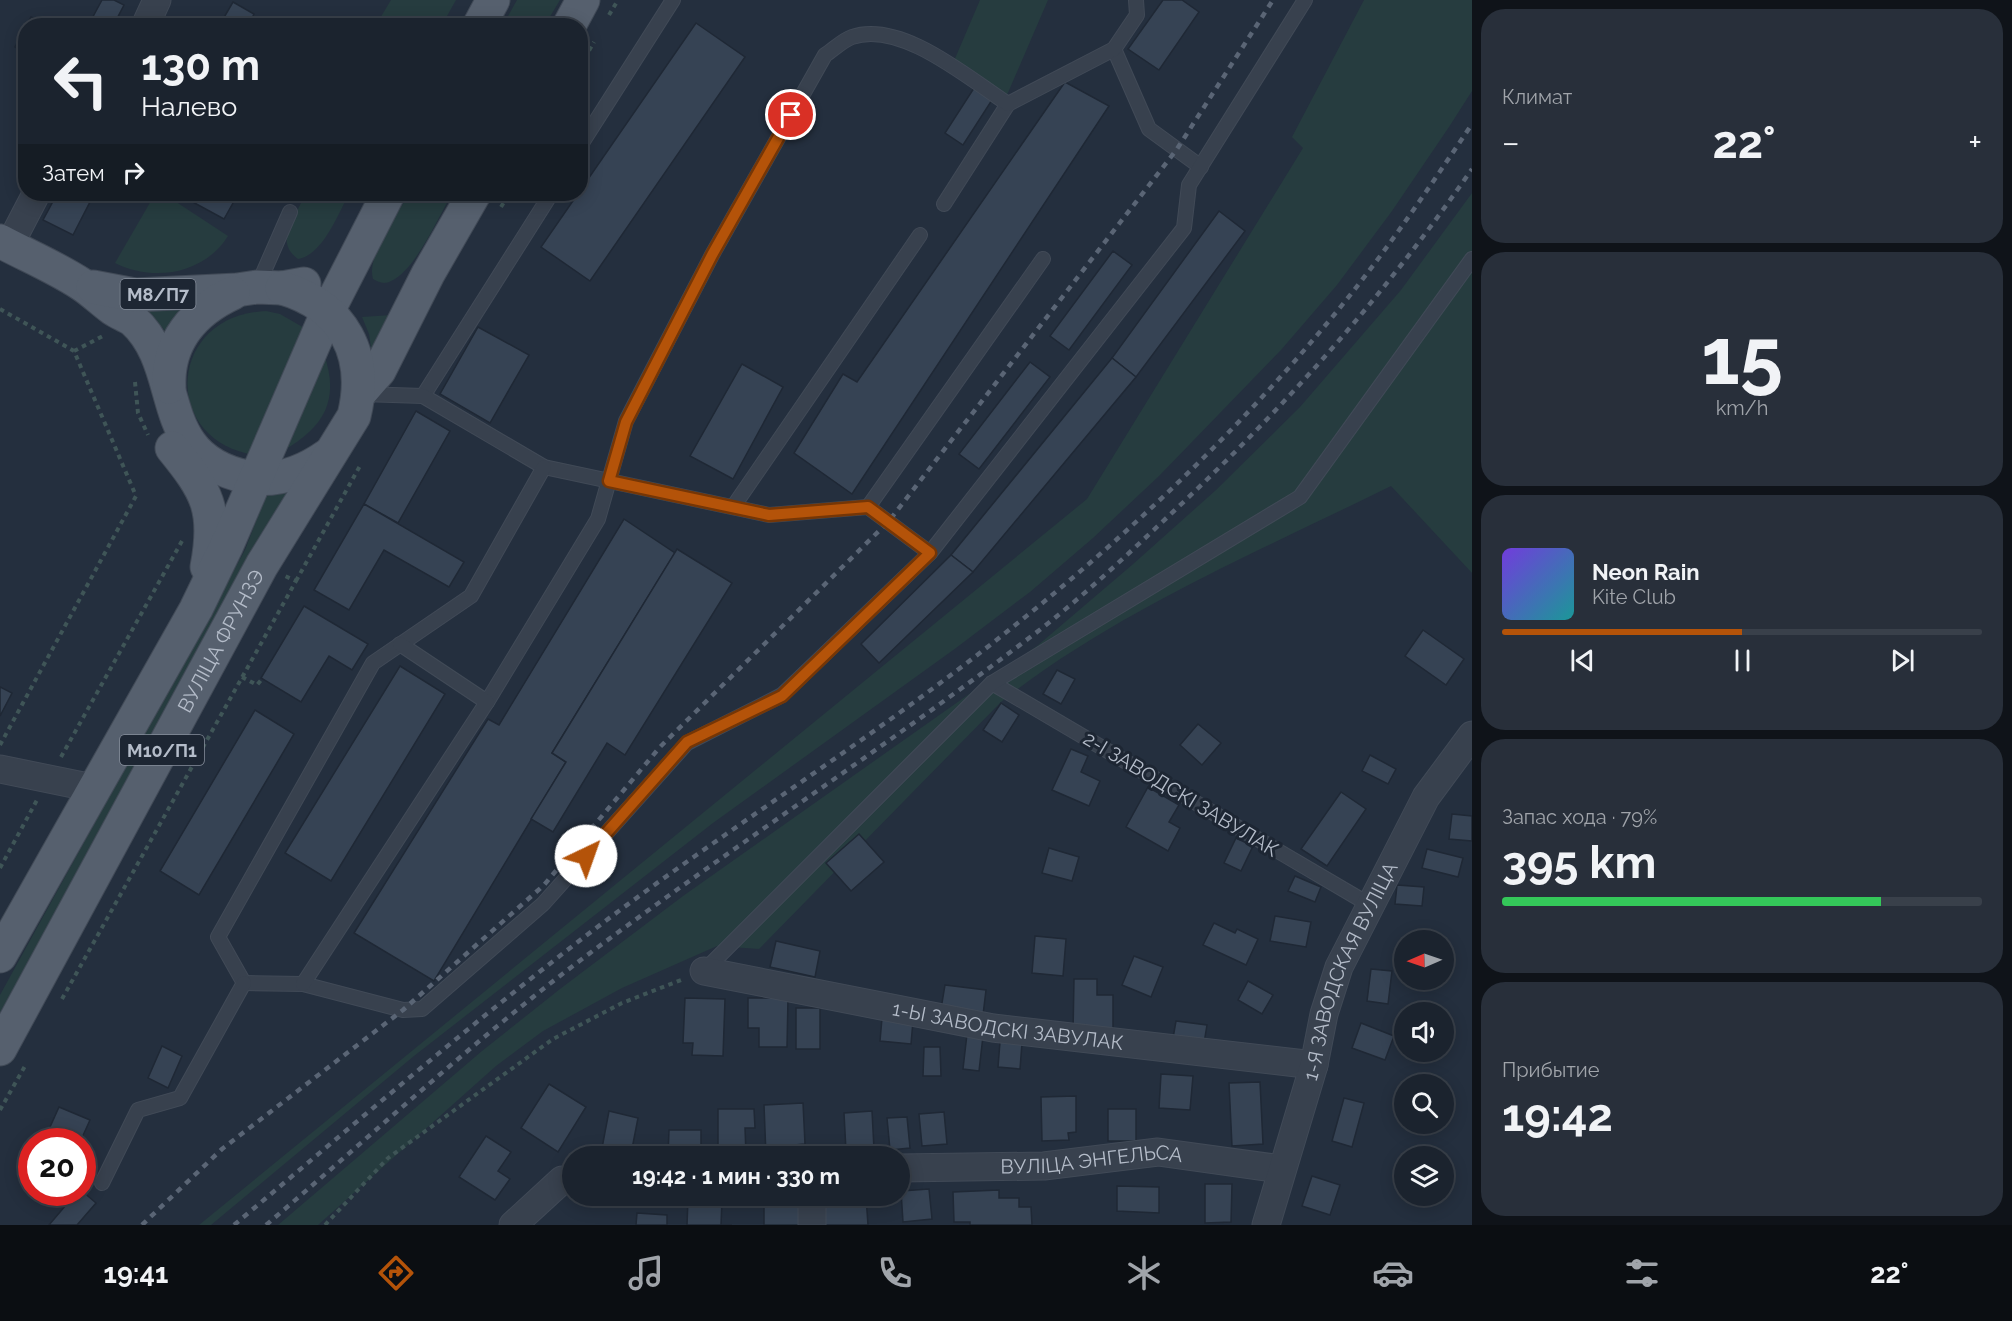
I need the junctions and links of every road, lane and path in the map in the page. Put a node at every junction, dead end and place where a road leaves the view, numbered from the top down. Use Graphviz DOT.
graph roads {
  1 [pos="157,0"];
  2 [pos="493,0"];
  3 [pos="583,0"];
  4 [pos="673,0"];
  5 [pos="1136,0"];
  6 [pos="1305,0"];
  7 [pos="149,18"];
  8 [pos="483,18"];
  9 [pos="573,18"];
  10 [pos="1114,50"];
  11 [pos="1008,104"];
  12 [pos="588,133"];
  13 [pos="1201,167"];
  14 [pos="31,201"];
  15 [pos="384,201"];
  16 [pos="470,201"];
  17 [pos="547,201"];
  18 [pos="944,204"];
  19 [pos="290,212"];
  20 [pos="920,235"];
  21 [pos="364,239"];
  22 [pos="4,243"];
  23 [pos="1043,259"];
  24 [pos="1472,259"];
  25 [pos="80,284"];
  26 [pos="259,288"];
  27 [pos="0,309"];
  28 [pos="328,311"];
  29 [pos="105,318"];
  30 [pos="74,351"];
  31 [pos="134,379"];
  32 [pos="360,394"];
  33 [pos="423,396"];
  34 [pos="170,401"];
  35 [pos="152,441"];
  36 [pos="329,454"];
  37 [pos="364,457"];
  38 [pos="544,467"];
  39 [pos="256,479"];
  40 [pos="609,481"];
  41 [pos="733,507"];
  42 [pos="868,507"];
  43 [pos="185,535"];
  44 [pos="930,553"];
  45 [pos="296,581"];
  46 [pos="196,609"];
  47 [pos="400,644"];
  48 [pos="242,677"];
  49 [pos="262,679"];
  50 [pos="992,682"];
  51 [pos="487,702"];
  52 [pos="1472,735"];
  53 [pos="0,746"];
  54 [pos="0,769"];
  55 [pos="49,779"];
  56 [pos="93,788"];
  57 [pos="0,868"];
  58 [pos="1370,905"];
  59 [pos="0,956"];
  60 [pos="704,971"];
  61 [pos="244,983"];
  62 [pos="303,984"];
  63 [pos="0,1049"];
  64 [pos="1314,1065"];
  65 [pos="910,1168"];
  66 [pos="1281,1169"];
  67 [pos="562,1180"];
  68 [pos="102,1183"];
  69 [pos="812,1206"];
  70 [pos="325,1225"];
  71 [pos="513,1225"];
  72 [pos="812,1225"];
  73 [pos="1266,1225"];
  1 -- 7 [label="street"];
  2 -- 8 [label="main road"];
  3 -- 9 [label="main road"];
  4 -- 12 [label="lane"];
  5 -- 10 [label="lane"];
  6 -- 13 [label="lane"];
  10 -- 11 [label="lane"];
  10 -- 13 [label="lane"];
  11 -- 18 [label="lane"];
  11 -- 40 [label="lane"];
  13 -- 44 [label="lane"];
  14 -- 22 [label="street"];
  15 -- 21 [label="main road, ВУЛІЦА ФРУНЗЭ / М8/П7"];
  16 -- 32 [label="main road, ВУЛІЦА ФРУНЗЭ / М8/П7"];
  17 -- 33 [label="lane"];
  19 -- 26 [label="lane"];
  20 -- 41 [label="lane"];
  21 -- 26 [label="main road, М8/П7"];
  21 -- 28 [label="main road, ВУЛІЦА ФРУНЗЭ / М10/П1"];
  22 -- 25 [label="main road, М8/П7"];
  23 -- 42 [label="lane"];
  24 -- 50 [label="lane"];
  25 -- 26 [label="main road, М8/П7"];
  25 -- 29 [label="main road, М8/П7"];
  26 -- 28 [label="main road, ВУЛІЦА ФРУНЗЭ / М8/П7"];
  26 -- 34 [label="main road, М8/П7"];
  27 -- 30 [label="path"];
  28 -- 32 [label="main road, ВУЛІЦА ФРУНЗЭ / М8/П7"];
  28 -- 39 [label="main road, ВУЛІЦА ФРУНЗЭ / М10/П1"];
  29 -- 30 [label="path"];
  29 -- 34 [label="main road, М8/П7"];
  29 -- 46 [label="main road, ВУЛІЦА ФРУНЗЭ / М10/П1"];
  30 -- 53 [label="path"];
  31 -- 35 [label="path"];
  32 -- 33 [label="lane"];
  32 -- 36 [label="main road, ВУЛІЦА ФРУНЗЭ / М8/П7"];
  33 -- 38 [label="lane"];
  34 -- 39 [label="main road, М8/П7"];
  36 -- 39 [label="main road, М8/П7"];
  36 -- 63 [label="main road, ВУЛІЦА ФРУНЗЭ / М10/П1"];
  37 -- 45 [label="path"];
  38 -- 40 [label="lane"];
  38 -- 47 [label="lane"];
  39 -- 46 [label="main road, ВУЛІЦА ФРУНЗЭ / М10/П1"];
  40 -- 41 [label="lane"];
  40 -- 51 [label="lane"];
  41 -- 42 [label="lane"];
  42 -- 44 [label="lane"];
  43 -- 55 [label="path"];
  44 -- 62 [label="lane"];
  46 -- 56 [label="main road, ВУЛІЦА ФРУНЗЭ / М10/П1"];
  47 -- 51 [label="lane"];
  47 -- 61 [label="lane"];
  48 -- 49 [label="path"];
  50 -- 58 [label="lane, 2-І ЗАВОДСКІ ЗАВУЛАК"];
  50 -- 60 [label="lane"];
  51 -- 62 [label="lane"];
  52 -- 58 [label="street, 1-Я ЗАВОДСКАЯ ВУЛІЦА"];
  54 -- 55 [label="street"];
  55 -- 56 [label="street"];
  55 -- 57 [label="path"];
  56 -- 59 [label="main road, ВУЛІЦА ФРУНЗЭ / М10/П1"];
  58 -- 64 [label="street, 1-Я ЗАВОДСКАЯ ВУЛІЦА"];
  60 -- 64 [label="street, 1-Ы ЗАВОДСКІ ЗАВУЛАК"];
  60 -- 70 [label="path"];
  61 -- 62 [label="lane"];
  61 -- 68 [label="lane"];
  64 -- 66 [label="street, 1-Я ЗАВОДСКАЯ ВУЛІЦА"];
  65 -- 66 [label="street, ВУЛІЦА ЭНГЕЛЬСА"];
  66 -- 73 [label="street, 1-Я ЗАВОДСКАЯ ВУЛІЦА"];
  67 -- 71 [label="street"];
  69 -- 72 [label="street"];
}
